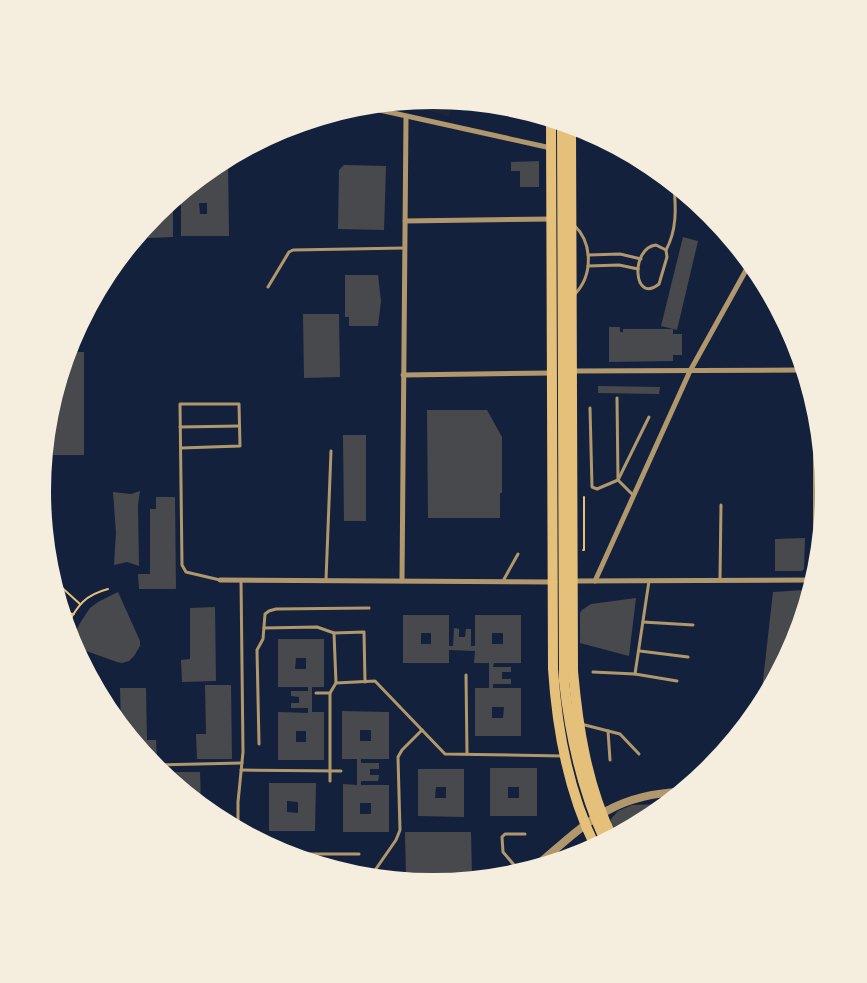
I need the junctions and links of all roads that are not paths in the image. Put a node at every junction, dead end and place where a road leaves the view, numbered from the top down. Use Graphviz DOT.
graph roads {
  1 [pos="388,112"];
  2 [pos="406,117"];
  3 [pos="551,128"];
  4 [pos="562,132"];
  5 [pos="571,135"];
  6 [pos="552,148"];
  7 [pos="674,195"];
  8 [pos="552,219"];
  9 [pos="405,221"];
  10 [pos="572,224"];
  11 [pos="405,248"];
  12 [pos="666,250"];
  13 [pos="588,255"];
  14 [pos="641,259"];
  15 [pos="588,266"];
  16 [pos="638,269"];
  17 [pos="746,272"];
  18 [pos="268,287"];
  19 [pos="573,296"];
  20 [pos="795,370"];
  21 [pos="573,371"];
  22 [pos="690,371"];
  23 [pos="552,373"];
  24 [pos="403,375"];
  25 [pos="617,398"];
  26 [pos="590,408"];
  27 [pos="650,418"];
  28 [pos="239,426"];
  29 [pos="180,427"];
  30 [pos="181,448"];
  31 [pos="330,451"];
  32 [pos="618,480"];
  33 [pos="634,496"];
  34 [pos="721,505"];
  35 [pos="518,554"];
  36 [pos="220,580"];
  37 [pos="241,580"];
  38 [pos="805,580"];
  39 [pos="326,581"];
  40 [pos="402,581"];
  41 [pos="595,581"];
  42 [pos="649,581"];
  43 [pos="720,581"];
  44 [pos="503,582"];
  45 [pos="562,582"];
  46 [pos="369,608"];
  47 [pos="644,622"];
  48 [pos="693,625"];
  49 [pos="264,628"];
  50 [pos="334,633"];
  51 [pos="640,651"];
  52 [pos="688,657"];
  53 [pos="592,672"];
  54 [pos="466,674"];
  55 [pos="635,674"];
  56 [pos="677,681"];
  57 [pos="336,682"];
  58 [pos="365,682"];
  59 [pos="316,693"];
  60 [pos="330,693"];
  61 [pos="578,723"];
  62 [pos="422,730"];
  63 [pos="608,731"];
  64 [pos="259,744"];
  65 [pos="467,754"];
  66 [pos="639,754"];
  67 [pos="564,756"];
  68 [pos="610,760"];
  69 [pos="242,763"];
  70 [pos="166,765"];
  71 [pos="241,770"];
  72 [pos="330,771"];
  73 [pos="342,771"];
  74 [pos="330,781"];
  75 [pos="662,792"];
  76 [pos="670,792"];
  77 [pos="662,798"];
  78 [pos="598,815"];
  79 [pos="238,821"];
  80 [pos="584,824"];
  81 [pos="608,831"];
  82 [pos="525,834"];
  83 [pos="603,834"];
  84 [pos="592,839"];
  85 [pos="314,854"];
  86 [pos="359,854"];
  87 [pos="549,855"];
  88 [pos="514,865"];
  89 [pos="376,869"];
  1 -- 2 [label="street"];
  2 -- 6 [label="street"];
  2 -- 9 [label="street"];
  3 -- 6 [label="main road"];
  4 -- 45 [label="main road"];
  5 -- 10 [label="main road"];
  6 -- 8 [label="main road"];
  7 -- 12 [label="lane"];
  8 -- 9 [label="street"];
  8 -- 23 [label="main road"];
  9 -- 11 [label="street"];
  10 -- 13 [label="lane"];
  10 -- 19 [label="main road"];
  11 -- 18 [label="lane"];
  11 -- 24 [label="street"];
  12 -- 14 [label="lane"];
  12 -- 16 [label="lane"];
  13 -- 14 [label="lane"];
  13 -- 15 [label="lane"];
  14 -- 16 [label="lane"];
  15 -- 16 [label="lane"];
  15 -- 19 [label="lane"];
  17 -- 22 [label="street"];
  19 -- 21 [label="main road"];
  20 -- 22 [label="street"];
  21 -- 22 [label="street"];
  21 -- 45 [label="main road"];
  22 -- 33 [label="street"];
  23 -- 24 [label="street"];
  23 -- 45 [label="main road"];
  24 -- 40 [label="street"];
  25 -- 32 [label="lane"];
  26 -- 32 [label="lane"];
  27 -- 32 [label="lane"];
  28 -- 29 [label="lane"];
  28 -- 29 [label="lane"];
  28 -- 30 [label="lane"];
  29 -- 30 [label="lane"];
  30 -- 36 [label="lane"];
  31 -- 39 [label="lane"];
  32 -- 33 [label="lane"];
  33 -- 41 [label="street"];
  34 -- 43 [label="lane"];
  35 -- 44 [label="lane"];
  36 -- 37 [label="street"];
  37 -- 39 [label="street"];
  37 -- 69 [label="lane"];
  38 -- 43 [label="street"];
  39 -- 40 [label="street"];
  40 -- 44 [label="street"];
  41 -- 42 [label="street"];
  41 -- 45 [label="street"];
  42 -- 43 [label="street"];
  42 -- 47 [label="lane"];
  44 -- 45 [label="street"];
  45 -- 61 [label="main road"];
  45 -- 67 [label="main road"];
  45 -- 78 [label="main road"];
  46 -- 49 [label="lane"];
  47 -- 48 [label="lane"];
  47 -- 51 [label="lane"];
  49 -- 50 [label="lane"];
  49 -- 64 [label="lane"];
  50 -- 57 [label="lane"];
  50 -- 58 [label="lane"];
  51 -- 52 [label="lane"];
  51 -- 55 [label="lane"];
  53 -- 55 [label="lane"];
  54 -- 65 [label="lane"];
  55 -- 56 [label="lane"];
  57 -- 58 [label="lane"];
  57 -- 60 [label="lane"];
  58 -- 62 [label="lane"];
  59 -- 60 [label="lane"];
  60 -- 72 [label="lane"];
  61 -- 63 [label="lane"];
  61 -- 78 [label="main road"];
  62 -- 65 [label="lane"];
  62 -- 89 [label="lane"];
  63 -- 66 [label="lane"];
  63 -- 68 [label="lane"];
  65 -- 67 [label="lane"];
  67 -- 80 [label="main road"];
  69 -- 70 [label="lane"];
  69 -- 71 [label="lane"];
  71 -- 72 [label="lane"];
  71 -- 79 [label="lane"];
  72 -- 73 [label="lane"];
  72 -- 74 [label="lane"];
  75 -- 76 [label="street"];
  75 -- 77 [label="lane"];
  75 -- 78 [label="street"];
  78 -- 80 [label="street"];
  78 -- 81 [label="main road"];
  78 -- 83 [label="main road"];
  80 -- 84 [label="main road"];
  80 -- 87 [label="street"];
  82 -- 88 [label="lane"];
  85 -- 86 [label="lane"];
}
